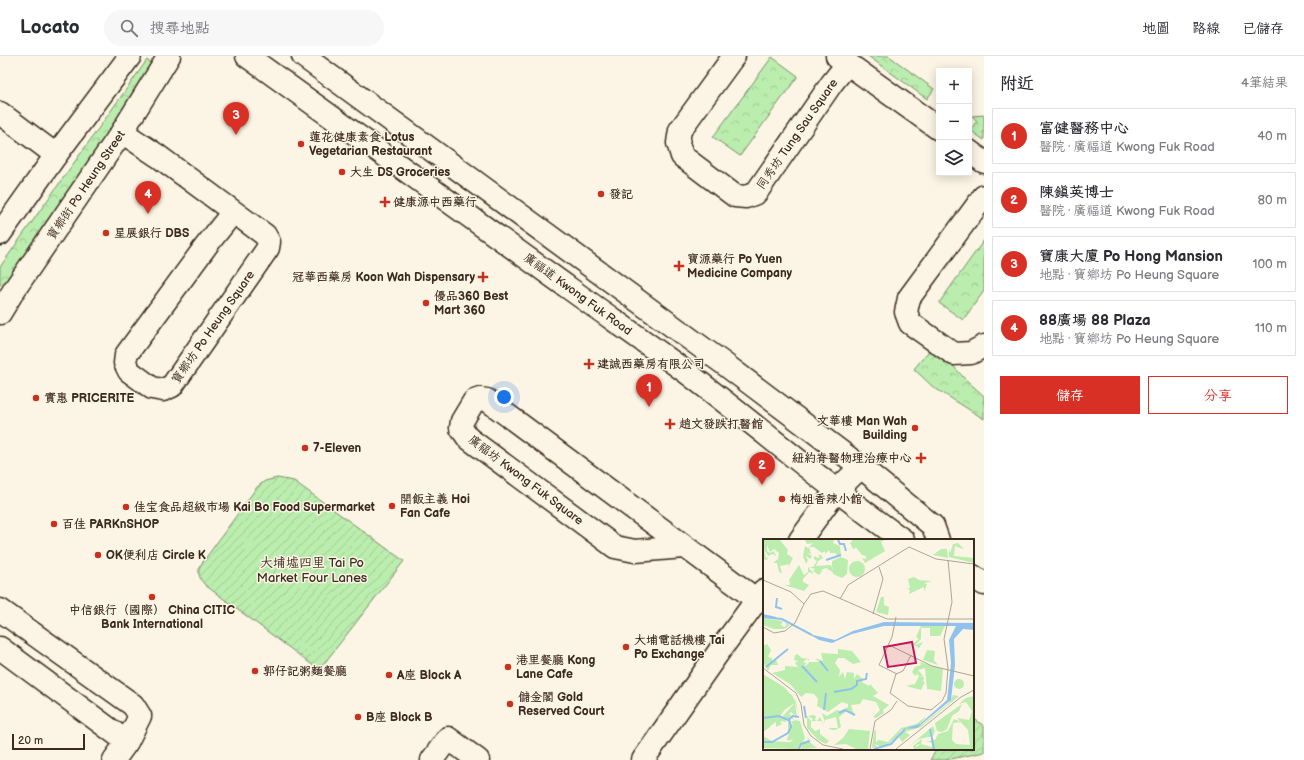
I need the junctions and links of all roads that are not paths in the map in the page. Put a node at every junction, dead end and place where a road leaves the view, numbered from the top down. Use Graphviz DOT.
graph roads {
  1 [pos="130,56"];
  2 [pos="169,56"];
  3 [pos="247,56"];
  4 [pos="303,56"];
  5 [pos="734,56"];
  6 [pos="843,60"];
  7 [pos="0,113"];
  8 [pos="936,127"];
  9 [pos="122,132"];
  10 [pos="972,153"];
  11 [pos="56,155"];
  12 [pos="984,162"];
  13 [pos="984,196"];
  14 [pos="233,212"];
  15 [pos="0,234"];
  16 [pos="7,295"];
  17 [pos="0,313"];
  18 [pos="984,346"];
  19 [pos="861,467"];
  20 [pos="836,491"];
  21 [pos="801,539"];
  22 [pos="902,539"];
  23 [pos="938,539"];
  24 [pos="684,547"];
  25 [pos="974,577"];
  26 [pos="984,584"];
  27 [pos="760,595"];
  28 [pos="0,610"];
  29 [pos="0,648"];
  30 [pos="127,742"];
  31 [pos="114,760"];
  32 [pos="432,760"];
  33 [pos="478,760"];
  34 [pos="643,760"];
  1 -- 11 [label="street"];
  2 -- 9 [label="street, 寶鄉街 Po Heung Street"];
  3 -- 20 [label="street, 廣福道 Kwong Fuk Road"];
  4 -- 19 [label="street"];
  5 -- 6 [label="street, 同秀坊 Tung Sau Square"];
  6 -- 8 [label="street"];
  7 -- 11 [label="street"];
  9 -- 14 [label="street, 寶鄉坊 Po Heung Square"];
  9 -- 16 [label="street, 寶鄉街 Po Heung Street"];
  10 -- 12 [label="street"];
  11 -- 15 [label="street"];
  13 -- 18 [label="street"];
  14 -- 14 [label="street, 寶鄉坊 Po Heung Square"];
  16 -- 17 [label="street, 寶鄉街 Po Heung Street"];
  19 -- 20 [label="street"];
  19 -- 23 [label="street"];
  20 -- 21 [label="street"];
  20 -- 22 [label="street, 廣福道 Kwong Fuk Road"];
  24 -- 24 [label="street, 廣福坊 Kwong Fuk Square"];
  24 -- 27 [label="street, 廣福坊 Kwong Fuk Square"];
  25 -- 26 [label="street"];
  27 -- 34 [label="street"];
  28 -- 30 [label="street"];
  29 -- 30 [label="street"];
  30 -- 31 [label="street"];
  32 -- 33 [label="street"];
}
